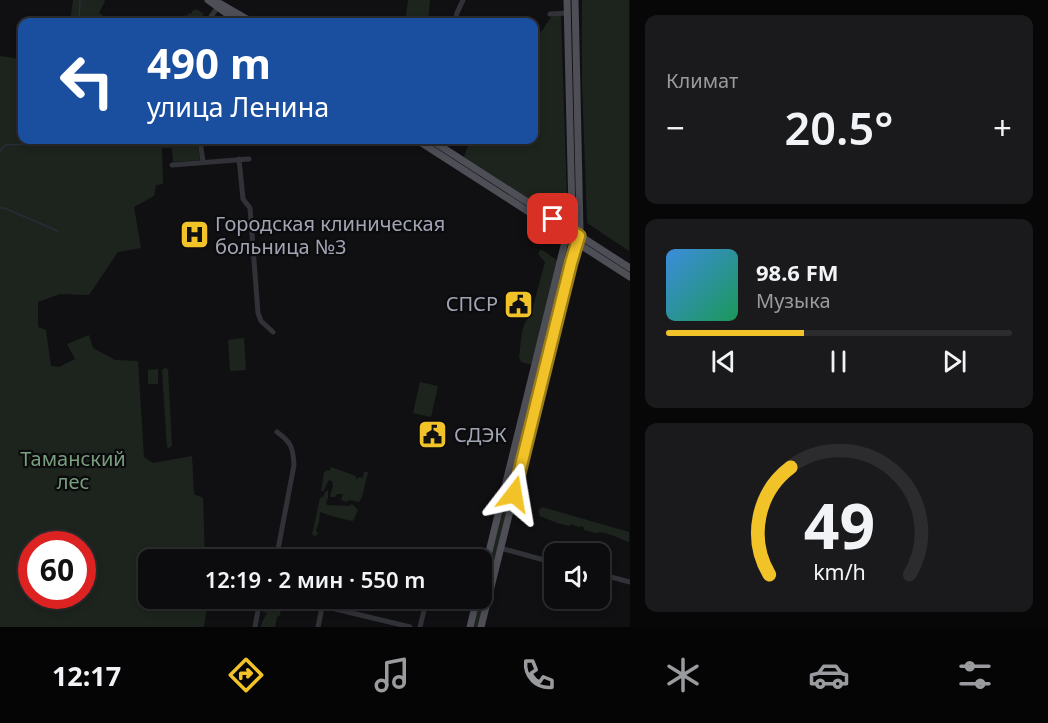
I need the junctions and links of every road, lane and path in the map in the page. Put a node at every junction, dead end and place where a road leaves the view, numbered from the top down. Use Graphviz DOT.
graph roads {
  1 [pos="208,0"];
  2 [pos="463,0"];
  3 [pos="567,0"];
  4 [pos="575,0"];
  5 [pos="217,4"];
  6 [pos="568,13"];
  7 [pos="550,14"];
  8 [pos="209,18"];
  9 [pos="233,18"];
  10 [pos="244,18"];
  11 [pos="456,18"];
  12 [pos="569,98"];
  13 [pos="578,98"];
  14 [pos="201,144"];
  15 [pos="423,144"];
  16 [pos="437,144"];
  17 [pos="239,159"];
  18 [pos="249,159"];
  19 [pos="203,162"];
  20 [pos="172,165"];
  21 [pos="568,233"];
  22 [pos="578,240"];
  23 [pos="630,268"];
  24 [pos="630,277"];
  25 [pos="273,332"];
  26 [pos="277,432"];
  27 [pos="500,548"];
  28 [pos="278,549"];
  29 [pos="490,549"];
  30 [pos="544,560"];
  31 [pos="610,577"];
  32 [pos="630,582"];
  33 [pos="258,609"];
  34 [pos="322,609"];
  35 [pos="335,609"];
  36 [pos="424,609"];
  37 [pos="474,609"];
  38 [pos="255,627"];
  39 [pos="318,627"];
  40 [pos="410,627"];
  41 [pos="420,627"];
  42 [pos="470,627"];
  43 [pos="481,627"];
  1 -- 5 [label="main road"];
  2 -- 11 [label="street"];
  3 -- 6 [label="main road"];
  4 -- 13 [label="main road"];
  5 -- 8 [label="street"];
  5 -- 9 [label="main road"];
  5 -- 10 [label="main road"];
  6 -- 7 [label="street"];
  6 -- 12 [label="main road"];
  12 -- 13 [label="main road"];
  12 -- 21 [label="main road"];
  13 -- 22 [label="main road"];
  14 -- 19 [label="street"];
  15 -- 21 [label="main road"];
  16 -- 21 [label="main road"];
  17 -- 18 [label="street"];
  17 -- 19 [label="street"];
  17 -- 25 [label="street"];
  19 -- 20 [label="street"];
  21 -- 22 [label="main road"];
  21 -- 29 [label="main road"];
  22 -- 23 [label="main road"];
  22 -- 24 [label="main road"];
  22 -- 27 [label="main road"];
  26 -- 28 [label="street"];
  27 -- 30 [label="street"];
  27 -- 43 [label="main road"];
  31 -- 32 [label="street"];
  33 -- 38 [label="street"];
  34 -- 39 [label="street"];
  35 -- 40 [label="street"];
  36 -- 41 [label="street"];
  37 -- 42 [label="main road"];
}
